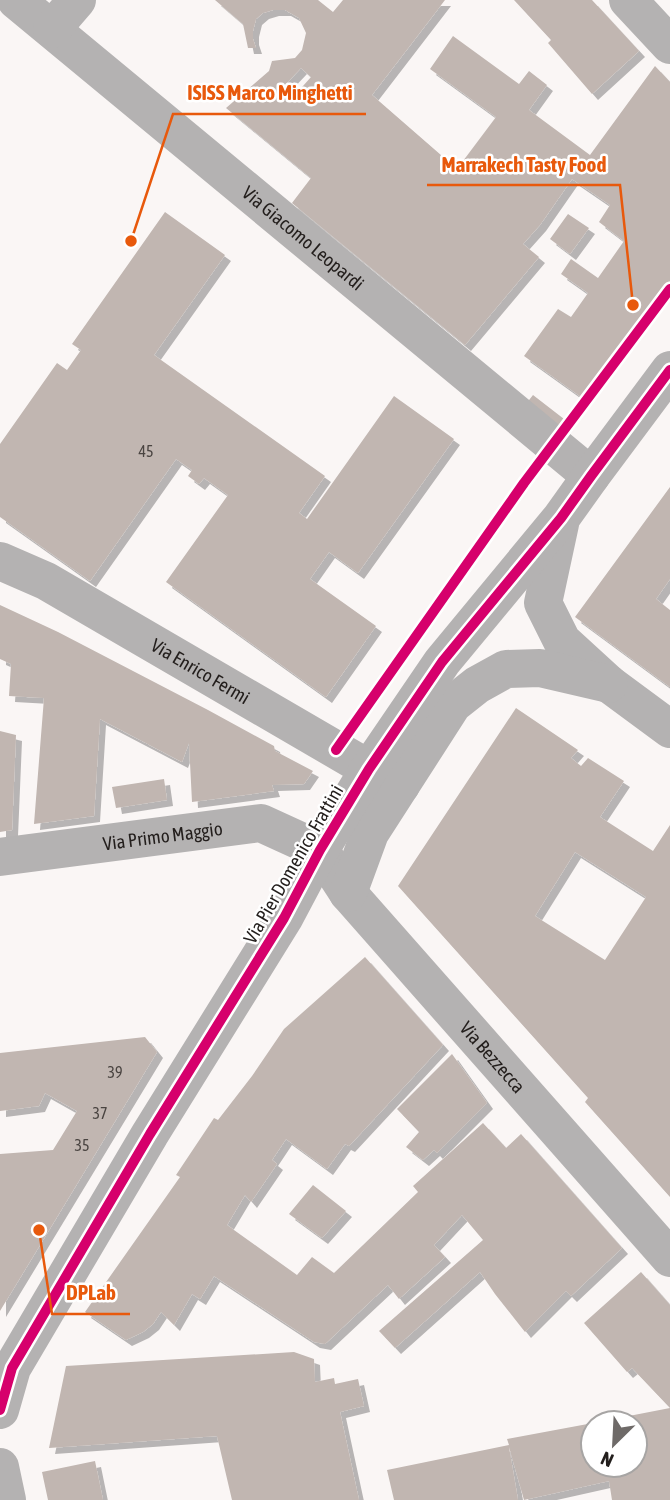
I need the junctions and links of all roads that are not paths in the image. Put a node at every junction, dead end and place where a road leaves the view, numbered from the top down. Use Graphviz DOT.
graph roads {
  1 [pos="16,0"];
  2 [pos="77,0"];
  3 [pos="628,0"];
  4 [pos="51,29"];
  5 [pos="670,45"];
  6 [pos="670,370"];
  7 [pos="591,476"];
  8 [pos="561,518"];
  9 [pos="0,561"];
  10 [pos="609,684"];
  11 [pos="670,729"];
  12 [pos="385,777"];
  13 [pos="320,850"];
  14 [pos="0,857"];
  15 [pos="348,892"];
  16 [pos="670,1258"];
  17 [pos="0,1410"];
  18 [pos="0,1468"];
  19 [pos="7,1500"];
  1 -- 4 [label="street, Via Giacomo Leopardi"];
  2 -- 4 [label="street"];
  3 -- 5 [label="street"];
  4 -- 7 [label="street, Via Giacomo Leopardi"];
  6 -- 7 [label="street, Via Pier Domenico Frattini"];
  7 -- 8 [label="street, Via Pier Domenico Frattini"];
  8 -- 10 [label="street"];
  8 -- 12 [label="street, Via Pier Domenico Frattini"];
  9 -- 12 [label="street, Via Enrico Fermi"];
  10 -- 11 [label="street"];
  10 -- 12 [label="street"];
  12 -- 13 [label="street, Via Pier Domenico Frattini"];
  12 -- 15 [label="street"];
  13 -- 14 [label="street, Via Primo Maggio"];
  13 -- 15 [label="street, Via Bezzecca"];
  13 -- 17 [label="street, Via Pier Domenico Frattini"];
  15 -- 16 [label="street, Via Bezzecca"];
  18 -- 19 [label="street"];
}
